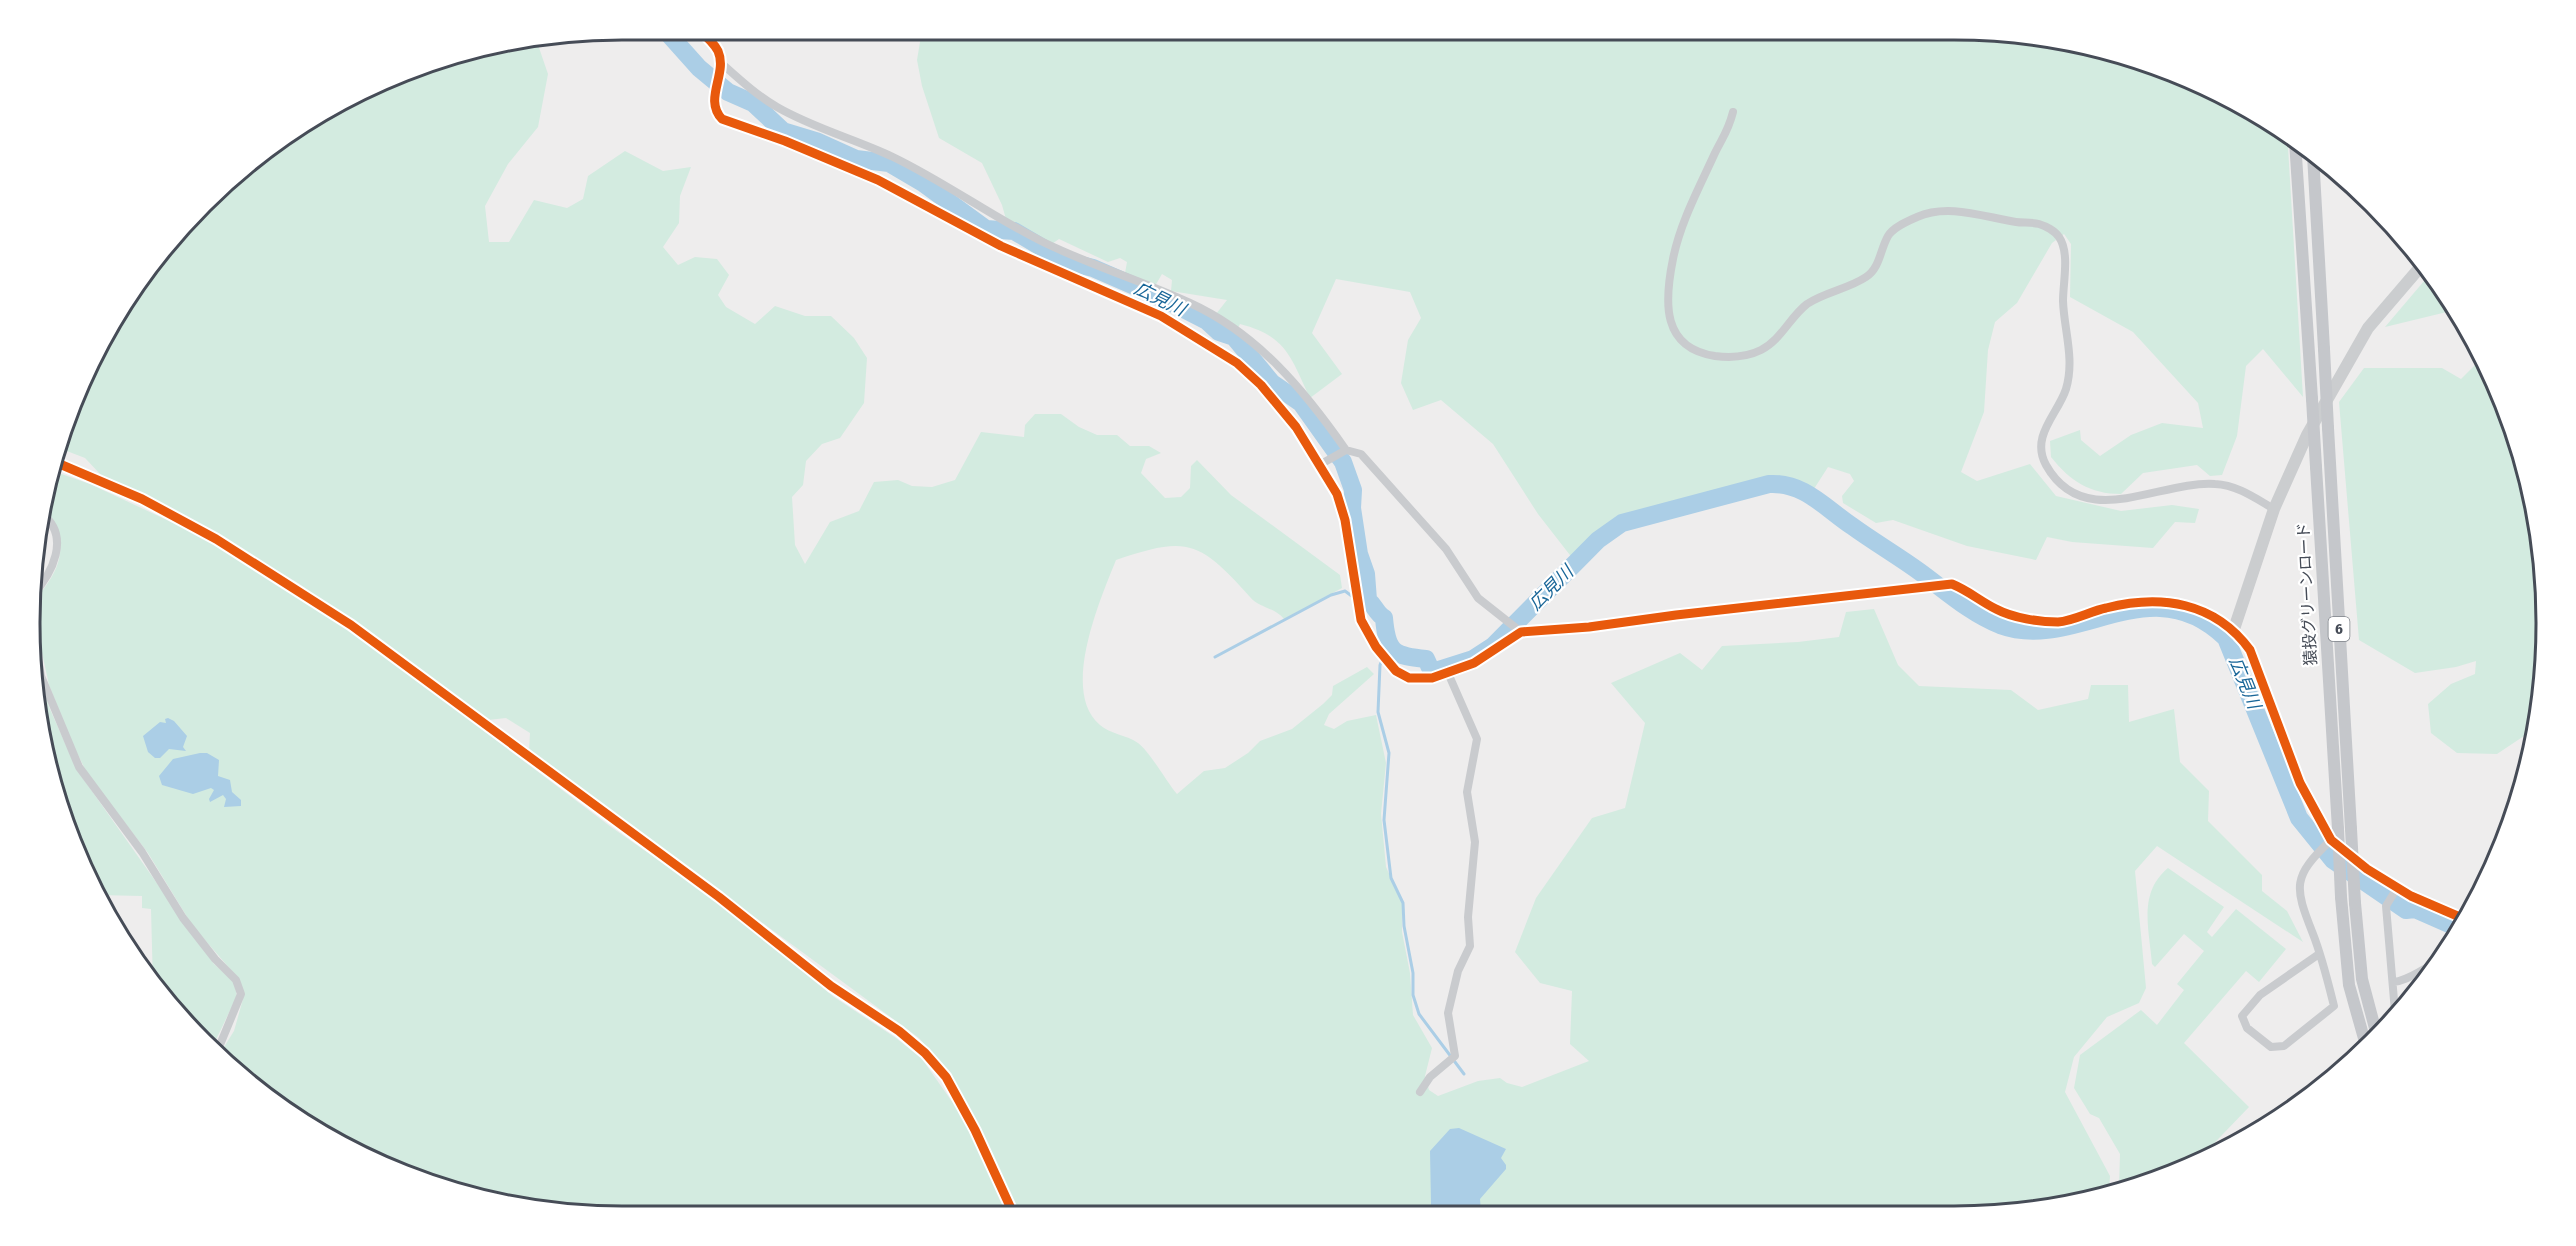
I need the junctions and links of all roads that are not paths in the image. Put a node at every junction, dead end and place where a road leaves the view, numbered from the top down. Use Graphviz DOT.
graph roads {
  1 [pos="709,40"];
  2 [pos="721,64"];
  3 [pos="1733,112"];
  4 [pos="2296,152"];
  5 [pos="2314,166"];
  6 [pos="2417,271"];
  7 [pos="1344,451"];
  8 [pos="1323,463"];
  9 [pos="62,465"];
  10 [pos="2274,509"];
  11 [pos="49,523"];
  12 [pos="42,585"];
  13 [pos="1519,631"];
  14 [pos="2233,632"];
  15 [pos="1448,673"];
  16 [pos="44,682"];
  17 [pos="2332,838"];
  18 [pos="2397,888"];
  19 [pos="2456,915"];
  20 [pos="2319,954"];
  21 [pos="2419,972"];
  22 [pos="2393,982"];
  23 [pos="2395,1002"];
  24 [pos="2374,1025"];
  25 [pos="2363,1036"];
  26 [pos="221,1044"];
  27 [pos="1420,1092"];
  28 [pos="1010,1206"];
  1 -- 2 [label="street"];
  2 -- 7 [label="street"];
  2 -- 8 [label="street"];
  3 -- 10 [label="street"];
  4 -- 17 [label="main road, 猿投グリーンロード / 6, bridge"];
  5 -- 24 [label="main road, 猿投グリーンロード / 6, bridge"];
  6 -- 10 [label="street"];
  7 -- 8 [label="street"];
  7 -- 13 [label="street"];
  8 -- 15 [label="street"];
  9 -- 28 [label="street"];
  10 -- 14 [label="street"];
  11 -- 12 [label="street"];
  13 -- 14 [label="street"];
  13 -- 15 [label="street"];
  14 -- 17 [label="street"];
  15 -- 27 [label="street"];
  16 -- 26 [label="street"];
  17 -- 18 [label="street"];
  17 -- 20 [label="street"];
  17 -- 25 [label="main road, 猿投グリーンロード / 6, bridge"];
  18 -- 19 [label="street"];
  18 -- 22 [label="street"];
  20 -- 20 [label="street"];
  21 -- 22 [label="street"];
  22 -- 23 [label="street"];
}
